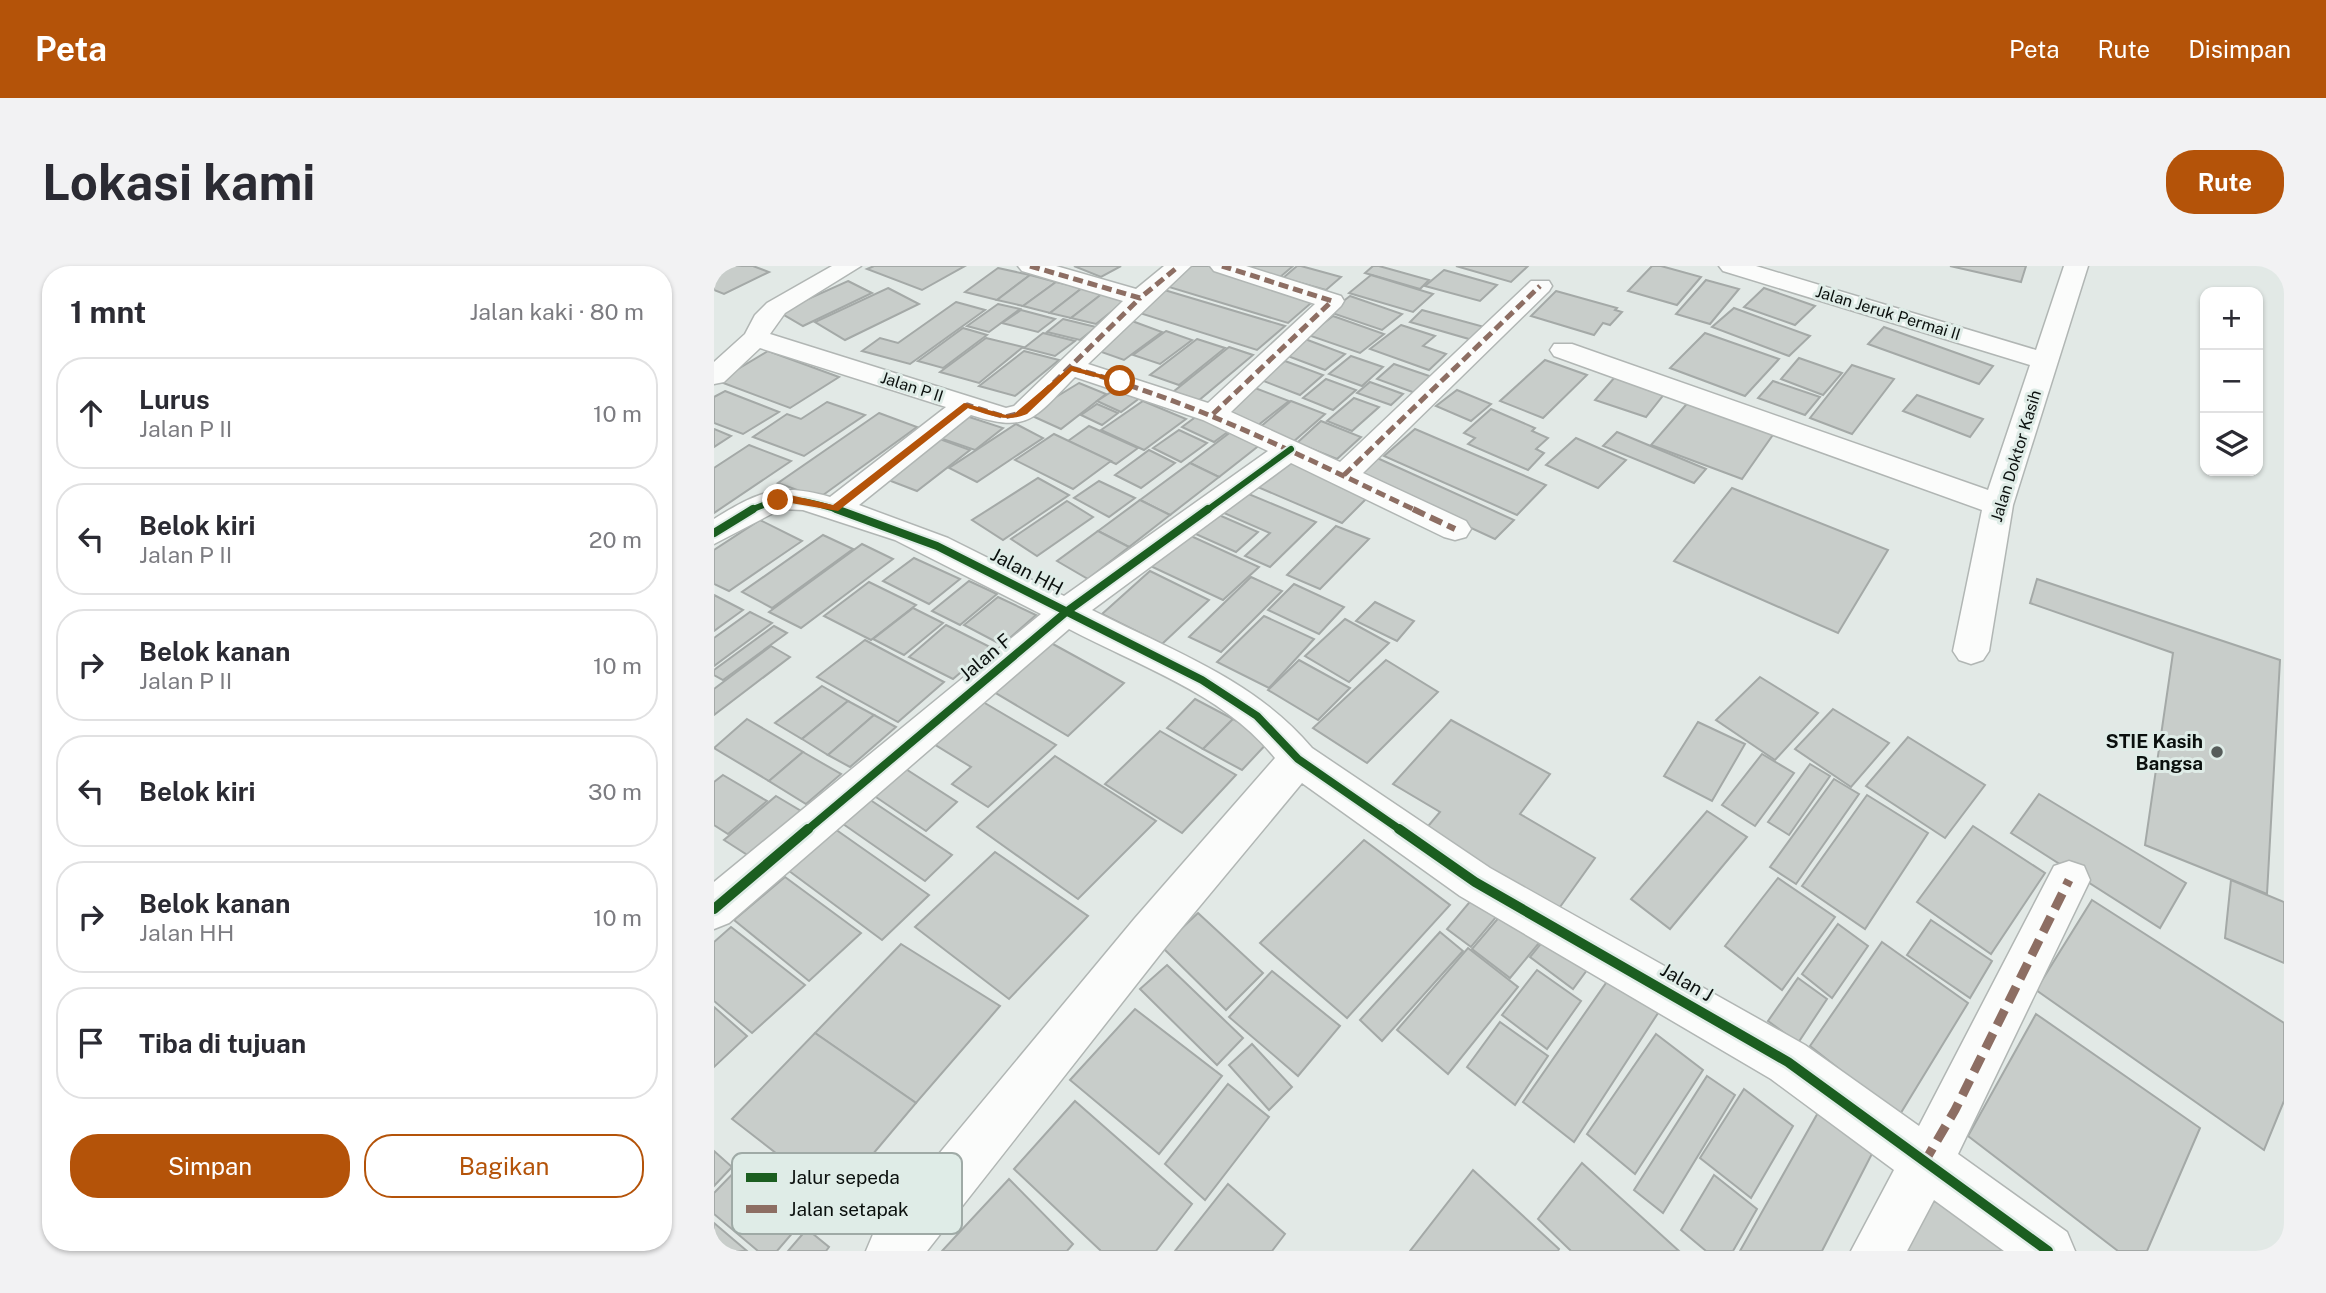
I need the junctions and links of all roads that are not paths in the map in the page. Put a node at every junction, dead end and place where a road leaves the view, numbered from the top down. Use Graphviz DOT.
graph roads {
  1 [pos="849,266"];
  2 [pos="1030,266"];
  3 [pos="1179,266"];
  4 [pos="1222,266"];
  5 [pos="1731,266"];
  6 [pos="2076,266"];
  7 [pos="1807,276"];
  8 [pos="1540,286"];
  9 [pos="1140,298"];
  10 [pos="756,338"];
  11 [pos="1563,350"];
  12 [pos="2046,361"];
  13 [pos="1071,368"];
  14 [pos="714,376"];
  15 [pos="967,405"];
  16 [pos="1213,414"];
  17 [pos="1291,449"];
  18 [pos="1344,475"];
  19 [pos="1998,505"];
  20 [pos="834,509"];
  21 [pos="1455,528"];
  22 [pos="714,533"];
  23 [pos="1066,612"];
  24 [pos="1971,650"];
  25 [pos="1298,759"];
  26 [pos="2069,880"];
  27 [pos="714,909"];
  28 [pos="1924,1163"];
  29 [pos="962,1165"];
  30 [pos="906,1234"];
  31 [pos="892,1251"];
  32 [pos="1878,1251"];
  33 [pos="2048,1251"];
  1 -- 10 [label="street"];
  2 -- 9 [label="street"];
  3 -- 9 [label="street"];
  4 -- 16 [label="street"];
  5 -- 7 [label="street, Jalan Jeruk Permai II"];
  6 -- 12 [label="street, Jalan Doktor Kasih"];
  7 -- 12 [label="street, Jalan Jeruk Permai II"];
  8 -- 18 [label="street"];
  9 -- 13 [label="street"];
  10 -- 14 [label="street"];
  10 -- 15 [label="street, Jalan P II"];
  11 -- 19 [label="street"];
  12 -- 19 [label="street, Jalan Doktor Kasih"];
  13 -- 15 [label="street, Jalan P II"];
  13 -- 16 [label="street"];
  15 -- 20 [label="street"];
  16 -- 17 [label="street"];
  17 -- 18 [label="street"];
  17 -- 23 [label="street, Jalan F"];
  18 -- 21 [label="street"];
  19 -- 24 [label="street, Jalan Doktor Kasih"];
  20 -- 22 [label="street, Jalan HH"];
  20 -- 23 [label="street, Jalan HH"];
  23 -- 25 [label="street, Jalan HH"];
  23 -- 27 [label="street, Jalan F"];
  25 -- 28 [label="street, Jalan J"];
  25 -- 29 [label="street"];
  26 -- 28 [label="street"];
  28 -- 32 [label="street"];
  28 -- 33 [label="street, Jalan J"];
  30 -- 31 [label="street"];
}
